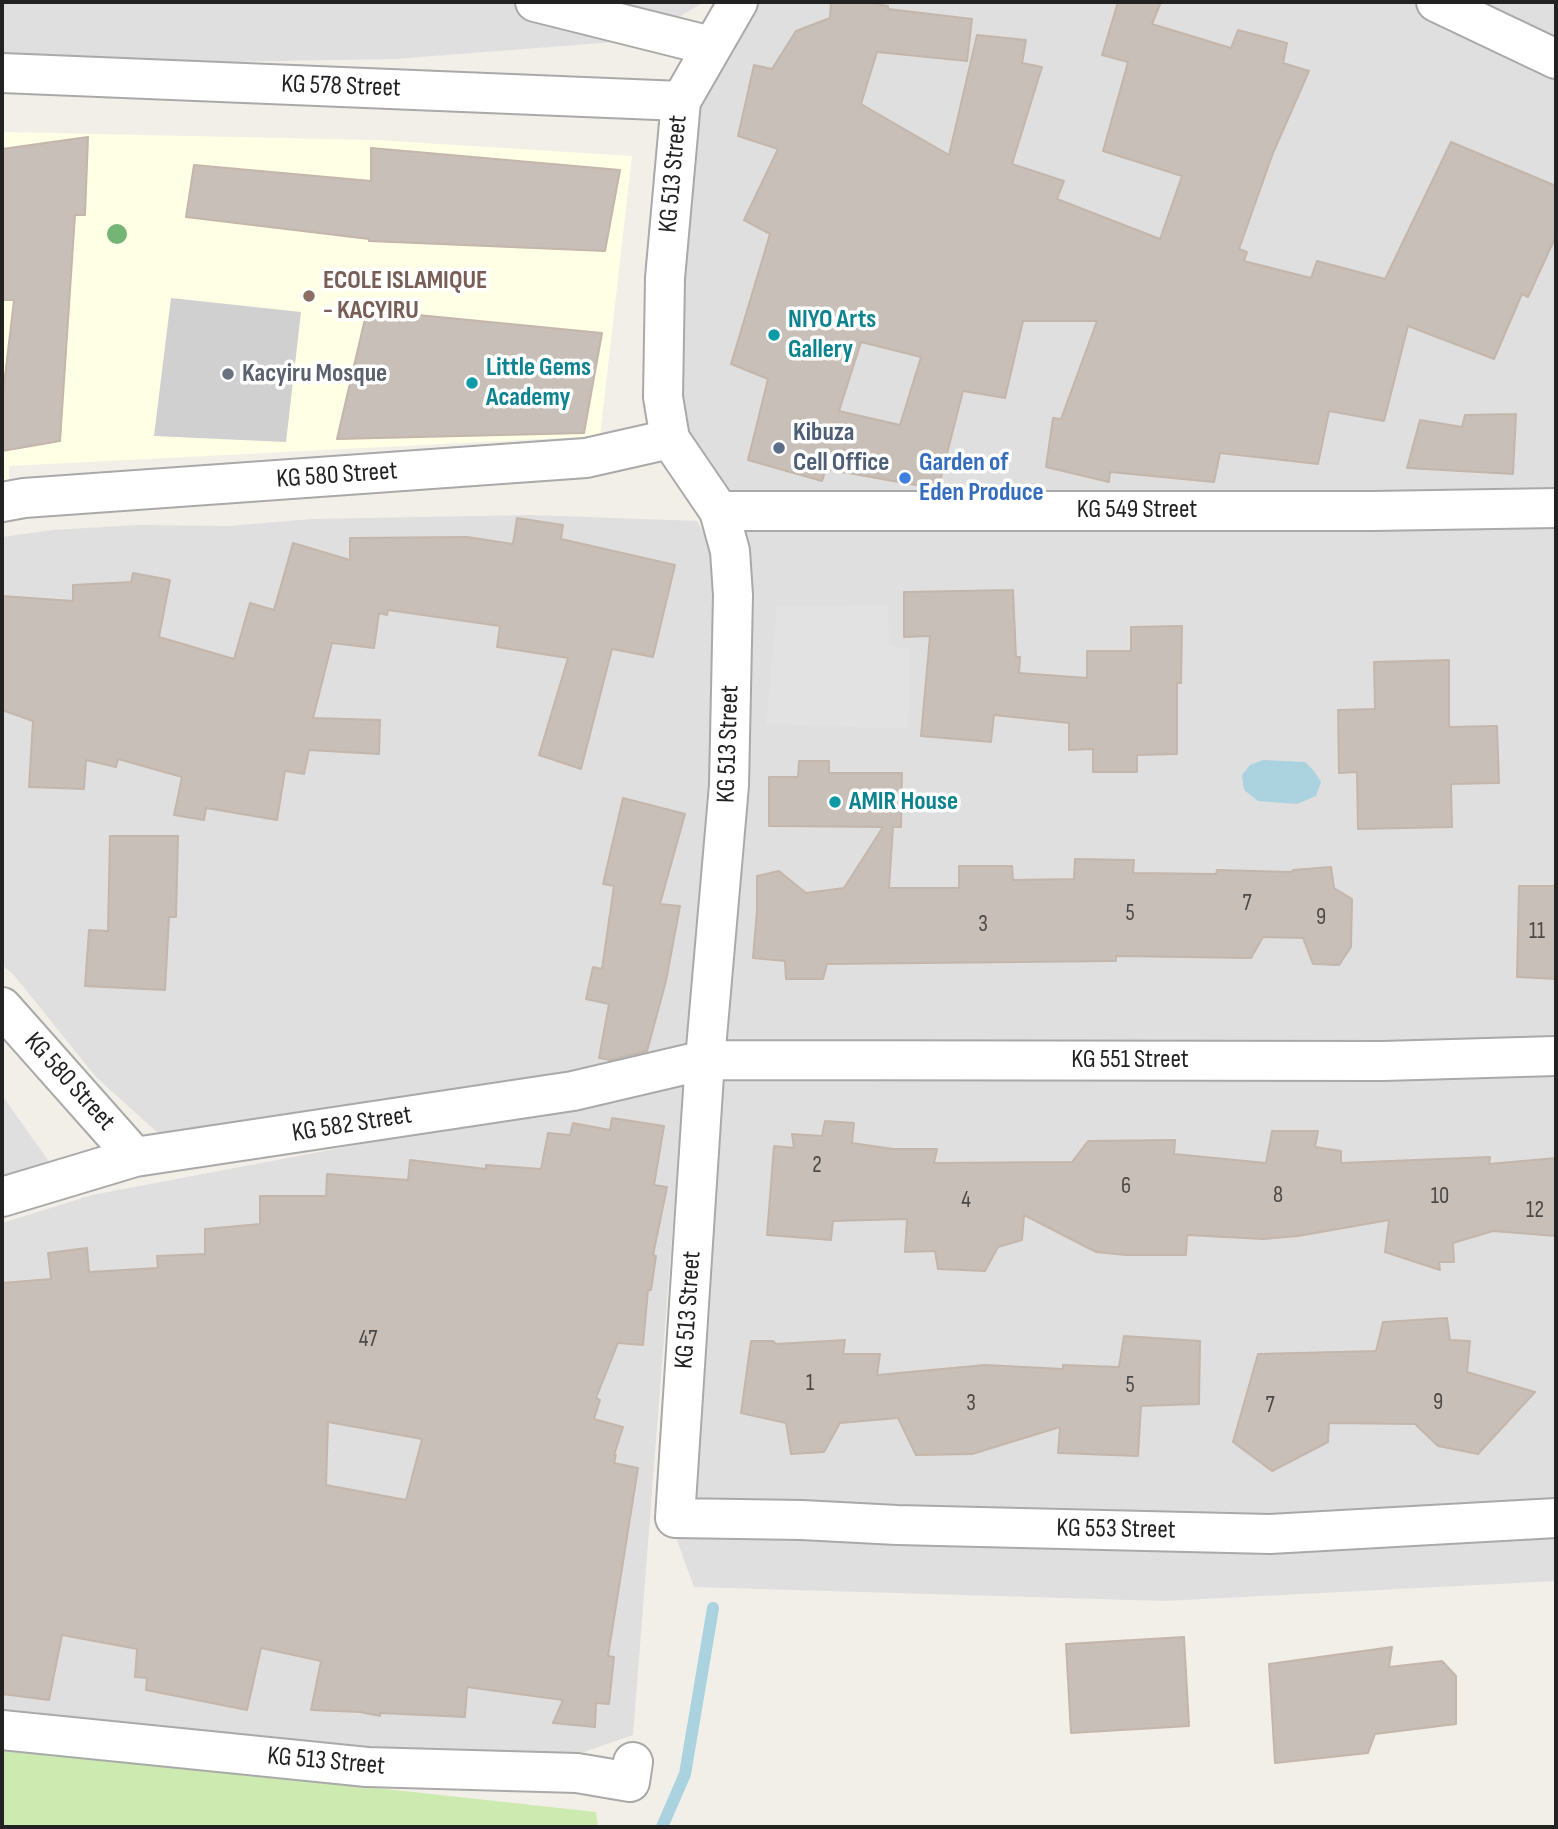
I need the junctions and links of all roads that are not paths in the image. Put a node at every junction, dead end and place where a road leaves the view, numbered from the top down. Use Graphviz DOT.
graph roads {
  1 [pos="535,2"];
  2 [pos="738,2"];
  3 [pos="1436,2"];
  4 [pos="711,46"];
  5 [pos="1556,59"];
  6 [pos="2,73"];
  7 [pos="681,101"];
  8 [pos="670,439"];
  9 [pos="2,502"];
  10 [pos="1556,508"];
  11 [pos="719,511"];
  12 [pos="2,1007"];
  13 [pos="1556,1056"];
  14 [pos="705,1060"];
  15 [pos="135,1157"];
  16 [pos="2,1197"];
  17 [pos="675,1518"];
  18 [pos="1556,1518"];
  19 [pos="2,1730"];
  20 [pos="633,1762"];
  1 -- 4 [label="street"];
  2 -- 4 [label="street, KG 513 Street"];
  3 -- 5 [label="street"];
  4 -- 7 [label="street, KG 513 Street"];
  6 -- 7 [label="street, KG 578 Street"];
  7 -- 8 [label="street, KG 513 Street"];
  8 -- 9 [label="street, KG 580 Street"];
  8 -- 11 [label="street, KG 513 Street"];
  10 -- 11 [label="street, KG 549 Street"];
  11 -- 14 [label="street, KG 513 Street"];
  12 -- 15 [label="street, KG 580 Street"];
  13 -- 14 [label="street, KG 551 Street"];
  14 -- 15 [label="street, KG 582 Street"];
  14 -- 17 [label="street, KG 513 Street"];
  15 -- 16 [label="street, KG 582 Street"];
  17 -- 18 [label="street, KG 553 Street"];
  19 -- 20 [label="street, KG 513 Street"];
}
